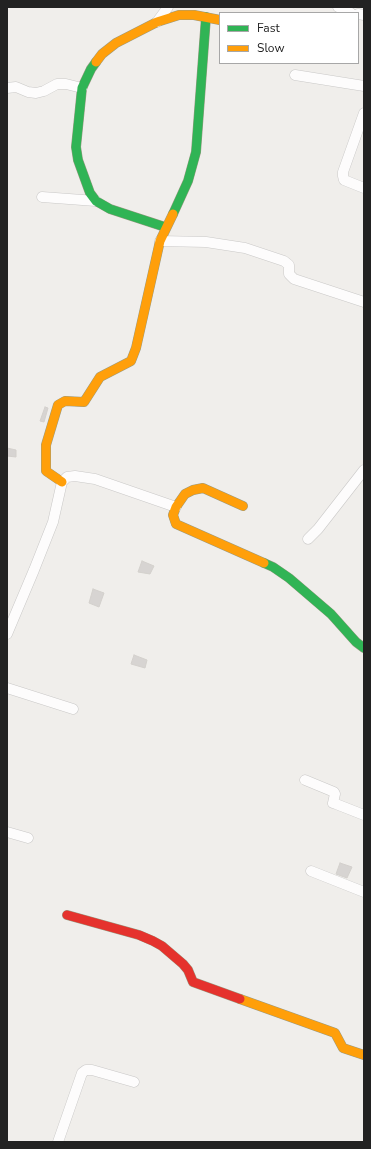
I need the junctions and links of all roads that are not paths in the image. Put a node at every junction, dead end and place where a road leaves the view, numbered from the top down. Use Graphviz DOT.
graph roads {
  1 [pos="168,7"];
  2 [pos="336,9"];
  3 [pos="347,12"];
  4 [pos="206,18"];
  5 [pos="219,20"];
  6 [pos="158,22"];
  7 [pos="295,75"];
  8 [pos="364,86"];
  9 [pos="7,88"];
  10 [pos="82,88"];
  11 [pos="364,113"];
  12 [pos="364,188"];
  13 [pos="42,197"];
  14 [pos="96,201"];
  15 [pos="166,227"];
  16 [pos="160,241"];
  17 [pos="364,302"];
  18 [pos="364,470"];
  19 [pos="62,482"];
  20 [pos="243,506"];
  21 [pos="176,507"];
  22 [pos="308,540"];
  23 [pos="7,634"];
  24 [pos="364,648"];
  25 [pos="7,688"];
  26 [pos="73,709"];
  27 [pos="305,780"];
  28 [pos="364,815"];
  29 [pos="7,832"];
  30 [pos="28,838"];
  31 [pos="311,871"];
  32 [pos="364,892"];
  33 [pos="67,915"];
  34 [pos="364,1055"];
  35 [pos="134,1082"];
  36 [pos="58,1142"];
  1 -- 6 [label="street"];
  2 -- 3 [label="street"];
  4 -- 5 [label="street"];
  4 -- 6 [label="street"];
  4 -- 15 [label="street"];
  6 -- 10 [label="street"];
  7 -- 8 [label="street"];
  9 -- 10 [label="street"];
  10 -- 14 [label="street"];
  11 -- 12 [label="street"];
  13 -- 14 [label="street"];
  14 -- 15 [label="street"];
  15 -- 16 [label="street"];
  16 -- 17 [label="street"];
  16 -- 19 [label="street"];
  18 -- 22 [label="street"];
  19 -- 21 [label="street"];
  19 -- 23 [label="street"];
  20 -- 21 [label="street"];
  21 -- 24 [label="street"];
  25 -- 26 [label="street"];
  27 -- 28 [label="street"];
  29 -- 30 [label="street"];
  31 -- 32 [label="street"];
  33 -- 34 [label="street"];
  35 -- 36 [label="street"];
}
